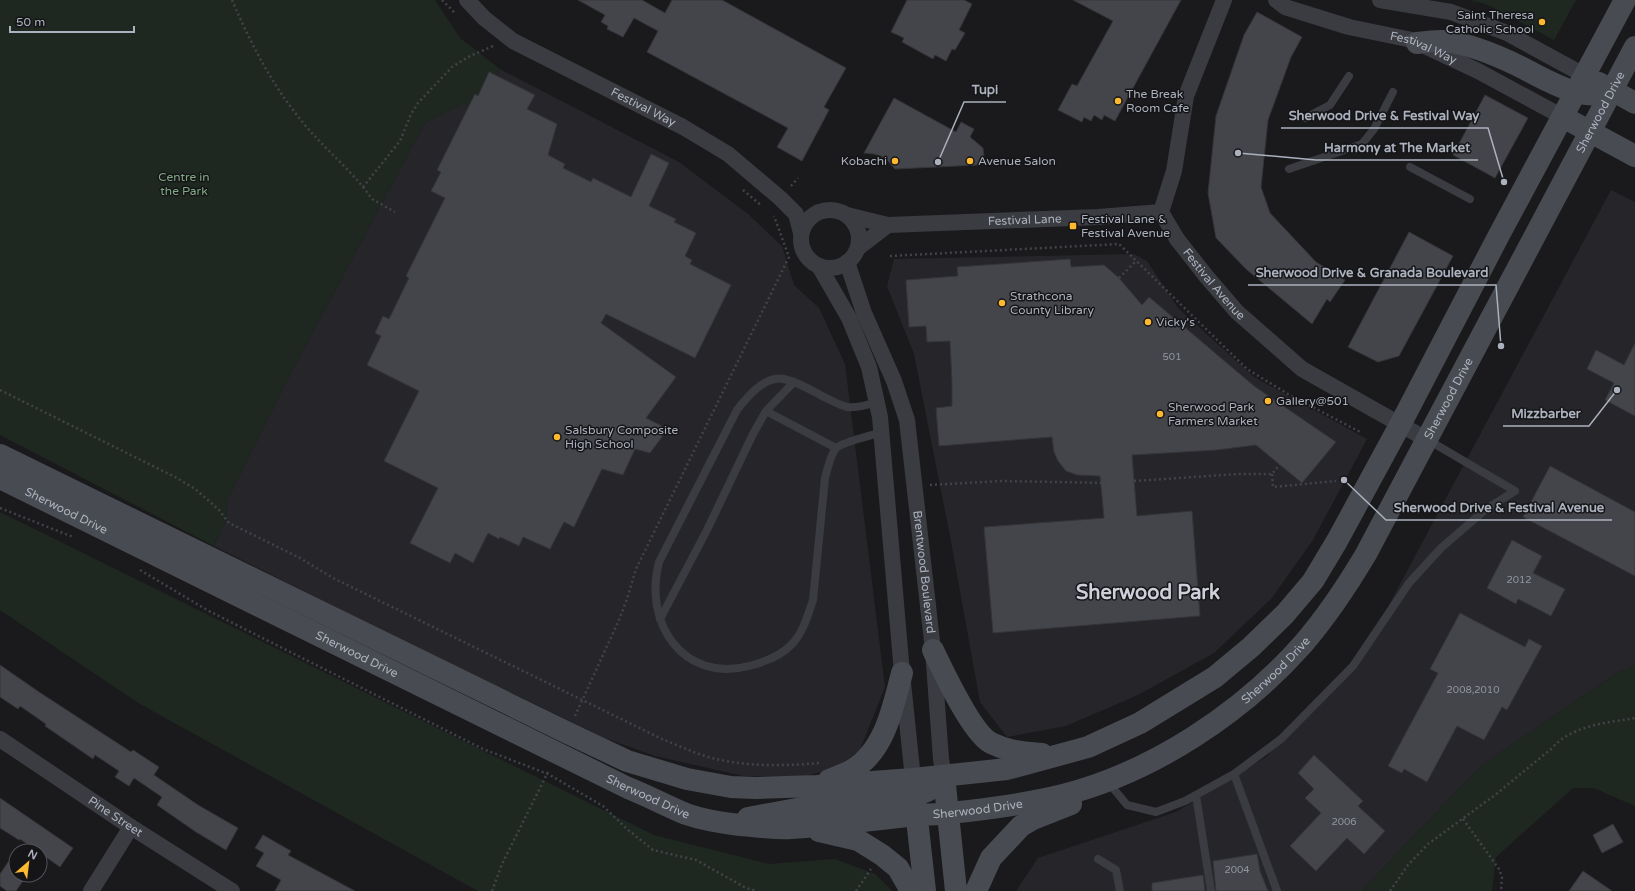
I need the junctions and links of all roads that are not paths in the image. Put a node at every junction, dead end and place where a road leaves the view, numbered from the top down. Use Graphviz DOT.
graph roads {
  1 [pos="467,0"];
  2 [pos="1224,0"];
  3 [pos="1276,0"];
  4 [pos="1380,0"];
  5 [pos="1625,0"];
  6 [pos="1417,43"];
  7 [pos="1635,47"];
  8 [pos="1349,76"];
  9 [pos="1580,83"];
  10 [pos="1612,91"];
  11 [pos="1393,92"];
  12 [pos="1635,103"];
  13 [pos="1563,117"];
  14 [pos="1305,118"];
  15 [pos="1590,132"];
  16 [pos="1635,156"];
  17 [pos="1410,167"];
  18 [pos="1289,169"];
  19 [pos="1470,199"];
  20 [pos="1160,212"];
  21 [pos="847,215"];
  22 [pos="888,225"];
  23 [pos="801,233"];
  24 [pos="858,248"];
  25 [pos="847,262"];
  26 [pos="819,266"];
  27 [pos="794,382"];
  28 [pos="877,402"];
  29 [pos="766,411"];
  30 [pos="1400,425"];
  31 [pos="882,432"];
  32 [pos="1426,439"];
  33 [pos="836,448"];
  34 [pos="0,455"];
  35 [pos="0,478"];
  36 [pos="660,619"];
  37 [pos="933,650"];
  38 [pos="902,673"];
  39 [pos="0,739"];
  40 [pos="1061,755"];
  41 [pos="1234,774"];
  42 [pos="944,776"];
  43 [pos="1107,781"];
  44 [pos="817,786"];
  45 [pos="1196,795"];
  46 [pos="915,796"];
  47 [pos="949,814"];
  48 [pos="721,822"];
  49 [pos="131,826"];
  50 [pos="804,827"];
  51 [pos="1098,859"];
  52 [pos="91,891"];
  53 [pos="232,891"];
  54 [pos="911,891"];
  55 [pos="925,891"];
  56 [pos="956,891"];
  57 [pos="976,891"];
  58 [pos="1120,891"];
  59 [pos="1211,891"];
  60 [pos="1277,891"];
  1 -- 23 [label="street, Festival Way"];
  2 -- 20 [label="street"];
  3 -- 6 [label="street, Festival Way"];
  4 -- 9 [label="street"];
  5 -- 9 [label="main road, Sherwood Drive"];
  6 -- 9 [label="main road"];
  6 -- 13 [label="street, Festival Way"];
  7 -- 10 [label="main road, Sherwood Drive"];
  8 -- 14 [label="lane"];
  9 -- 10 [label="main road"];
  9 -- 13 [label="main road, Sherwood Drive"];
  10 -- 12 [label="main road"];
  10 -- 15 [label="main road, Sherwood Drive"];
  11 -- 18 [label="lane"];
  13 -- 15 [label="main road"];
  13 -- 30 [label="main road, Sherwood Drive"];
  15 -- 16 [label="main road"];
  15 -- 32 [label="main road, Sherwood Drive"];
  17 -- 19 [label="lane"];
  20 -- 22 [label="street, Festival Lane"];
  20 -- 30 [label="street, Festival Avenue"];
  21 -- 22 [label="street, Festival Lane"];
  21 -- 23 [label="street"];
  21 -- 24 [label="street"];
  22 -- 24 [label="street"];
  23 -- 26 [label="street"];
  24 -- 25 [label="street"];
  25 -- 26 [label="street"];
  25 -- 37 [label="street, Brentwood Boulevard"];
  26 -- 28 [label="street"];
  27 -- 28 [label="lane"];
  27 -- 29 [label="lane"];
  27 -- 36 [label="lane"];
  28 -- 31 [label="street"];
  29 -- 33 [label="lane"];
  29 -- 36 [label="lane"];
  30 -- 32 [label="street, Festival Avenue"];
  30 -- 40 [label="main road, Sherwood Drive"];
  31 -- 33 [label="lane"];
  31 -- 38 [label="street"];
  32 -- 41 [label="lane"];
  32 -- 43 [label="main road, Sherwood Drive"];
  33 -- 36 [label="lane"];
  34 -- 44 [label="main road, Sherwood Drive"];
  35 -- 48 [label="main road, Sherwood Drive"];
  37 -- 40 [label="main road"];
  37 -- 42 [label="street, Brentwood Boulevard"];
  38 -- 44 [label="main road"];
  38 -- 46 [label="street"];
  39 -- 49 [label="street, Pine Street"];
  40 -- 42 [label="main road, Sherwood Drive"];
  41 -- 45 [label="lane"];
  41 -- 60 [label="lane"];
  42 -- 46 [label="main road, Sherwood Drive"];
  42 -- 47 [label="main road, Brentwood Boulevard"];
  43 -- 45 [label="lane"];
  43 -- 47 [label="main road, Sherwood Drive"];
  43 -- 57 [label="main road"];
  44 -- 46 [label="main road, Sherwood Drive"];
  45 -- 59 [label="lane"];
  46 -- 47 [label="main road, Sherwood Drive"];
  46 -- 48 [label="main road"];
  46 -- 50 [label="main road, Sherwood Drive"];
  46 -- 55 [label="main road"];
  47 -- 56 [label="main road, Brentwood Boulevard"];
  48 -- 50 [label="main road, Sherwood Drive"];
  49 -- 52 [label="street"];
  49 -- 53 [label="street, Pine Street"];
  50 -- 54 [label="main road"];
  51 -- 58 [label="lane"];
}
